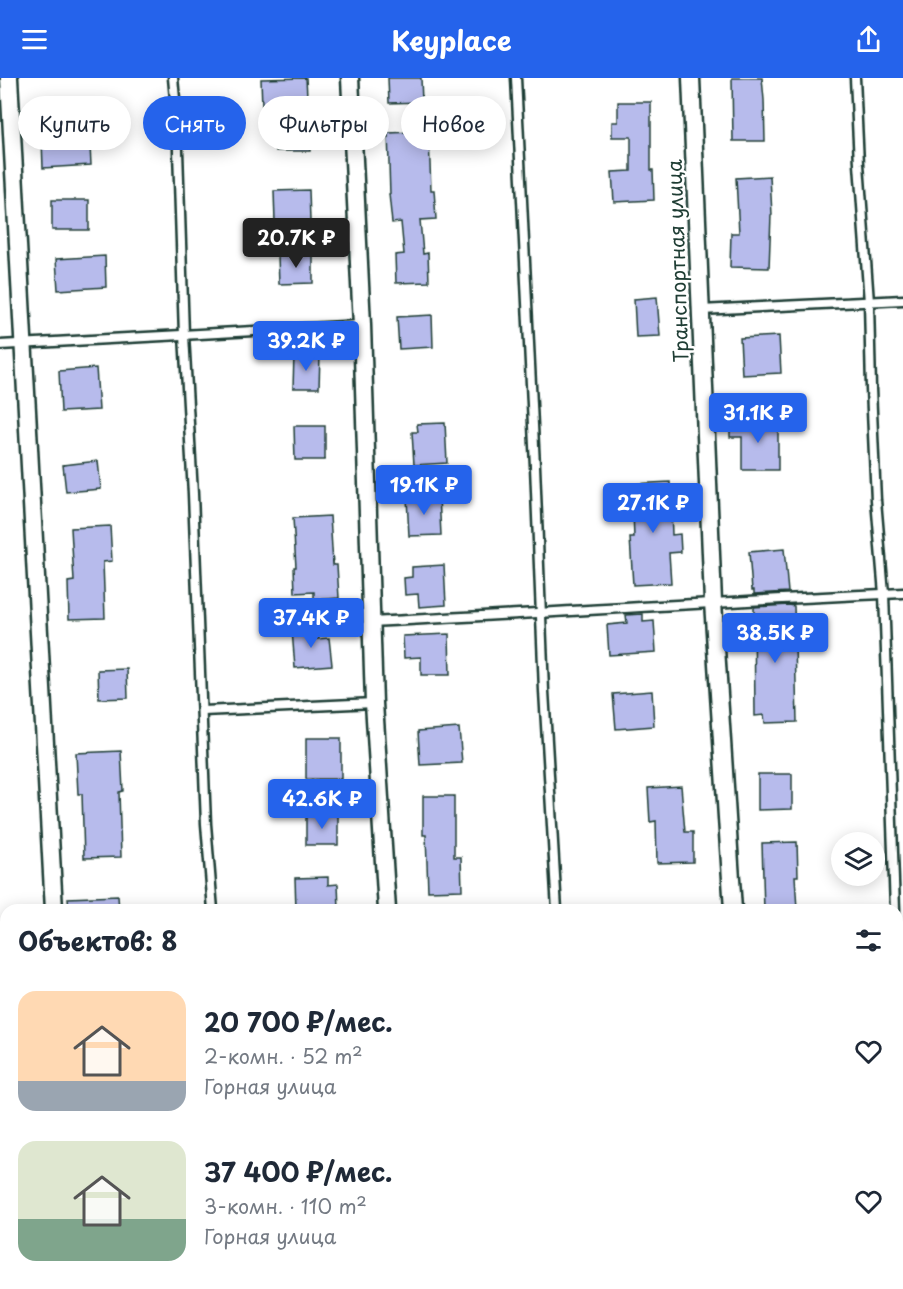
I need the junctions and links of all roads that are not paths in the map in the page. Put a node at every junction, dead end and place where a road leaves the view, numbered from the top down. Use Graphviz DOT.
graph roads {
  1 [pos="9,78"];
  2 [pos="173,78"];
  3 [pos="350,78"];
  4 [pos="516,78"];
  5 [pos="692,78"];
  6 [pos="855,78"];
  7 [pos="903,300"];
  8 [pos="869,302"];
  9 [pos="701,310"];
  10 [pos="362,325"];
  11 [pos="184,335"];
  12 [pos="24,344"];
  13 [pos="0,345"];
  14 [pos="903,593"];
  15 [pos="884,594"];
  16 [pos="713,602"];
  17 [pos="541,613"];
  18 [pos="371,622"];
  19 [pos="374,703"];
  20 [pos="203,711"];
  21 [pos="54,904"];
  22 [pos="213,904"];
  23 [pos="387,904"];
  24 [pos="557,904"];
  25 [pos="733,904"];
  26 [pos="896,904"];
  1 -- 12 [label="street"];
  2 -- 11 [label="lane"];
  3 -- 10 [label="street"];
  4 -- 17 [label="lane"];
  5 -- 9 [label="street, Транспортная улица"];
  6 -- 8 [label="lane"];
  7 -- 8 [label="lane"];
  8 -- 9 [label="lane"];
  8 -- 15 [label="lane"];
  9 -- 16 [label="street, Транспортная улица"];
  10 -- 11 [label="lane"];
  10 -- 18 [label="street"];
  11 -- 12 [label="lane"];
  11 -- 20 [label="lane"];
  12 -- 13 [label="lane"];
  12 -- 21 [label="street"];
  14 -- 15 [label="lane"];
  15 -- 16 [label="lane"];
  15 -- 26 [label="lane"];
  16 -- 17 [label="lane"];
  16 -- 25 [label="street, Транспортная улица"];
  17 -- 18 [label="lane"];
  17 -- 24 [label="lane"];
  18 -- 19 [label="street"];
  19 -- 20 [label="lane"];
  19 -- 23 [label="street"];
  20 -- 22 [label="lane"];
}
